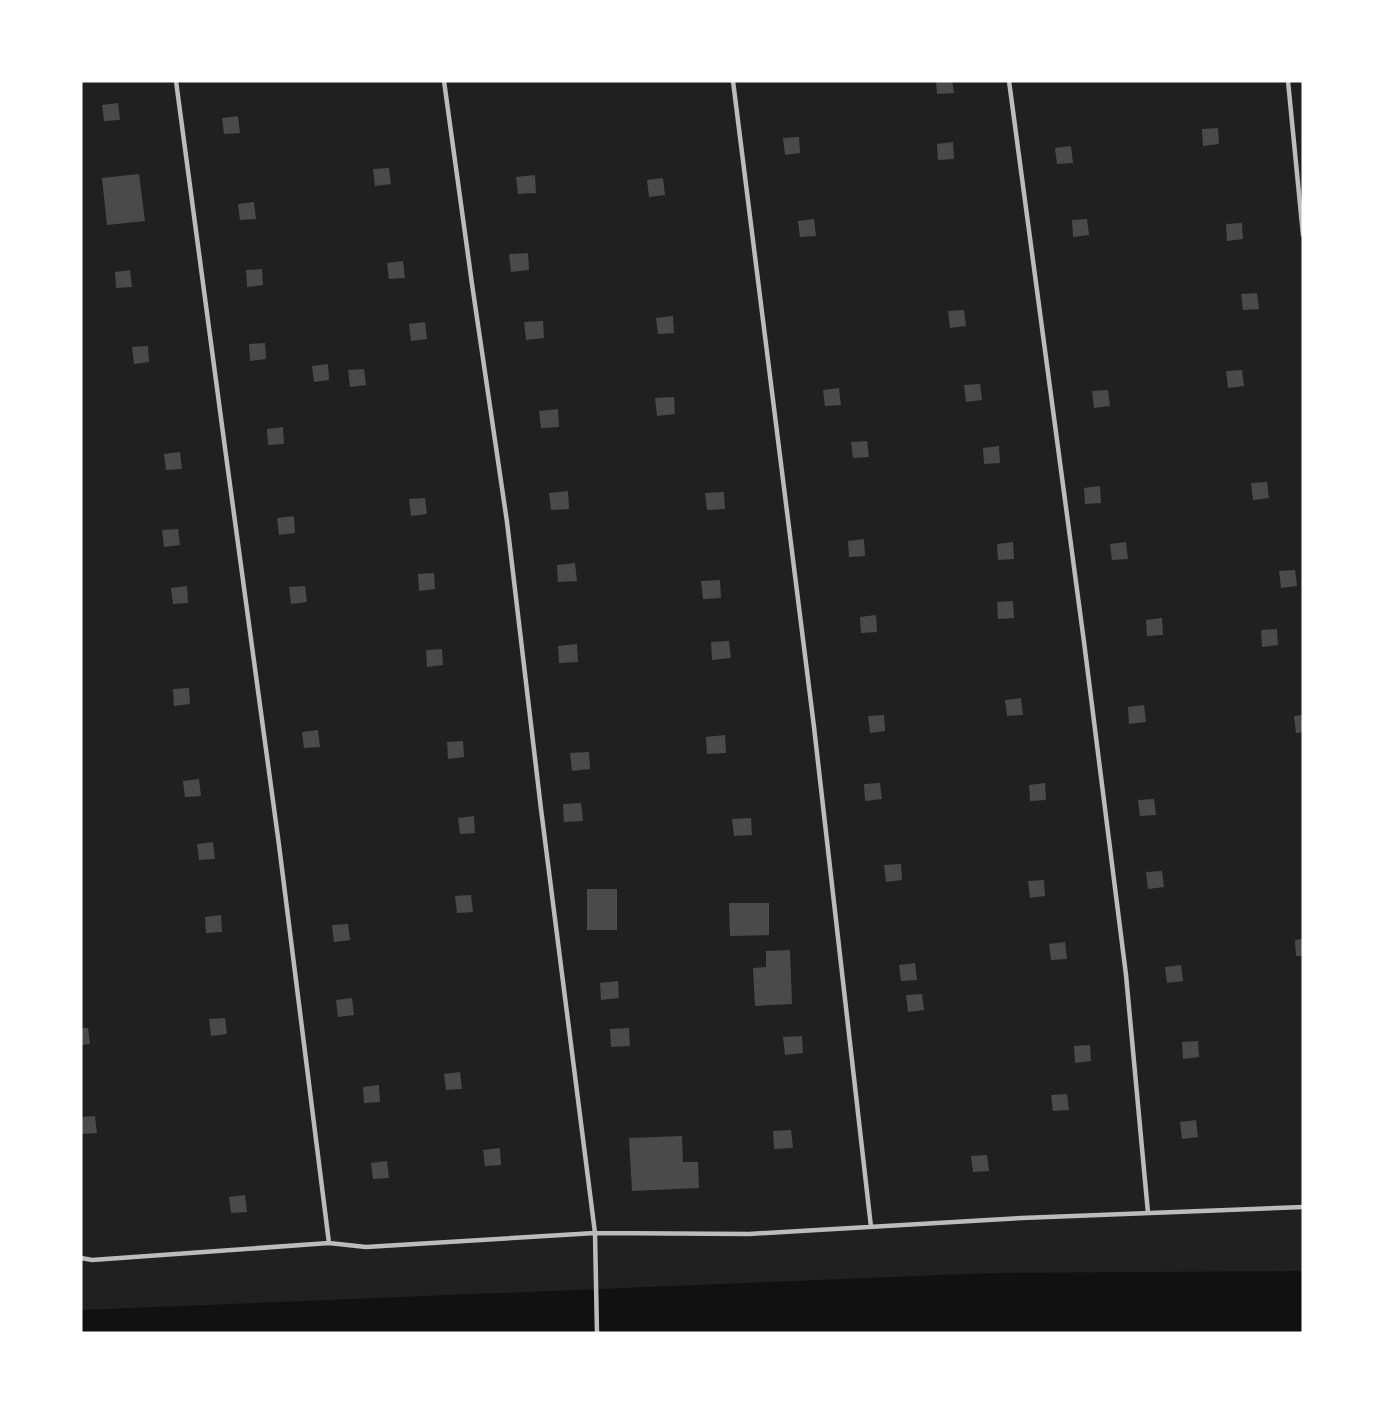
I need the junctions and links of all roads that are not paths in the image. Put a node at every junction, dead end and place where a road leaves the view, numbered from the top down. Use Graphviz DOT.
graph roads {
  1 [pos="176,81"];
  2 [pos="444,81"];
  3 [pos="733,81"];
  4 [pos="1009,81"];
  5 [pos="1288,81"];
  6 [pos="1303,235"];
  7 [pos="1303,1207"];
  8 [pos="1148,1213"];
  9 [pos="871,1227"];
  10 [pos="595,1233"];
  11 [pos="329,1243"];
  12 [pos="81,1258"];
  13 [pos="597,1333"];
  1 -- 11 [label="lane"];
  2 -- 10 [label="lane"];
  3 -- 9 [label="lane"];
  4 -- 8 [label="lane"];
  5 -- 6 [label="lane"];
  7 -- 8 [label="lane"];
  8 -- 9 [label="lane"];
  9 -- 10 [label="lane"];
  10 -- 11 [label="lane"];
  10 -- 13 [label="lane"];
  11 -- 12 [label="lane"];
}
